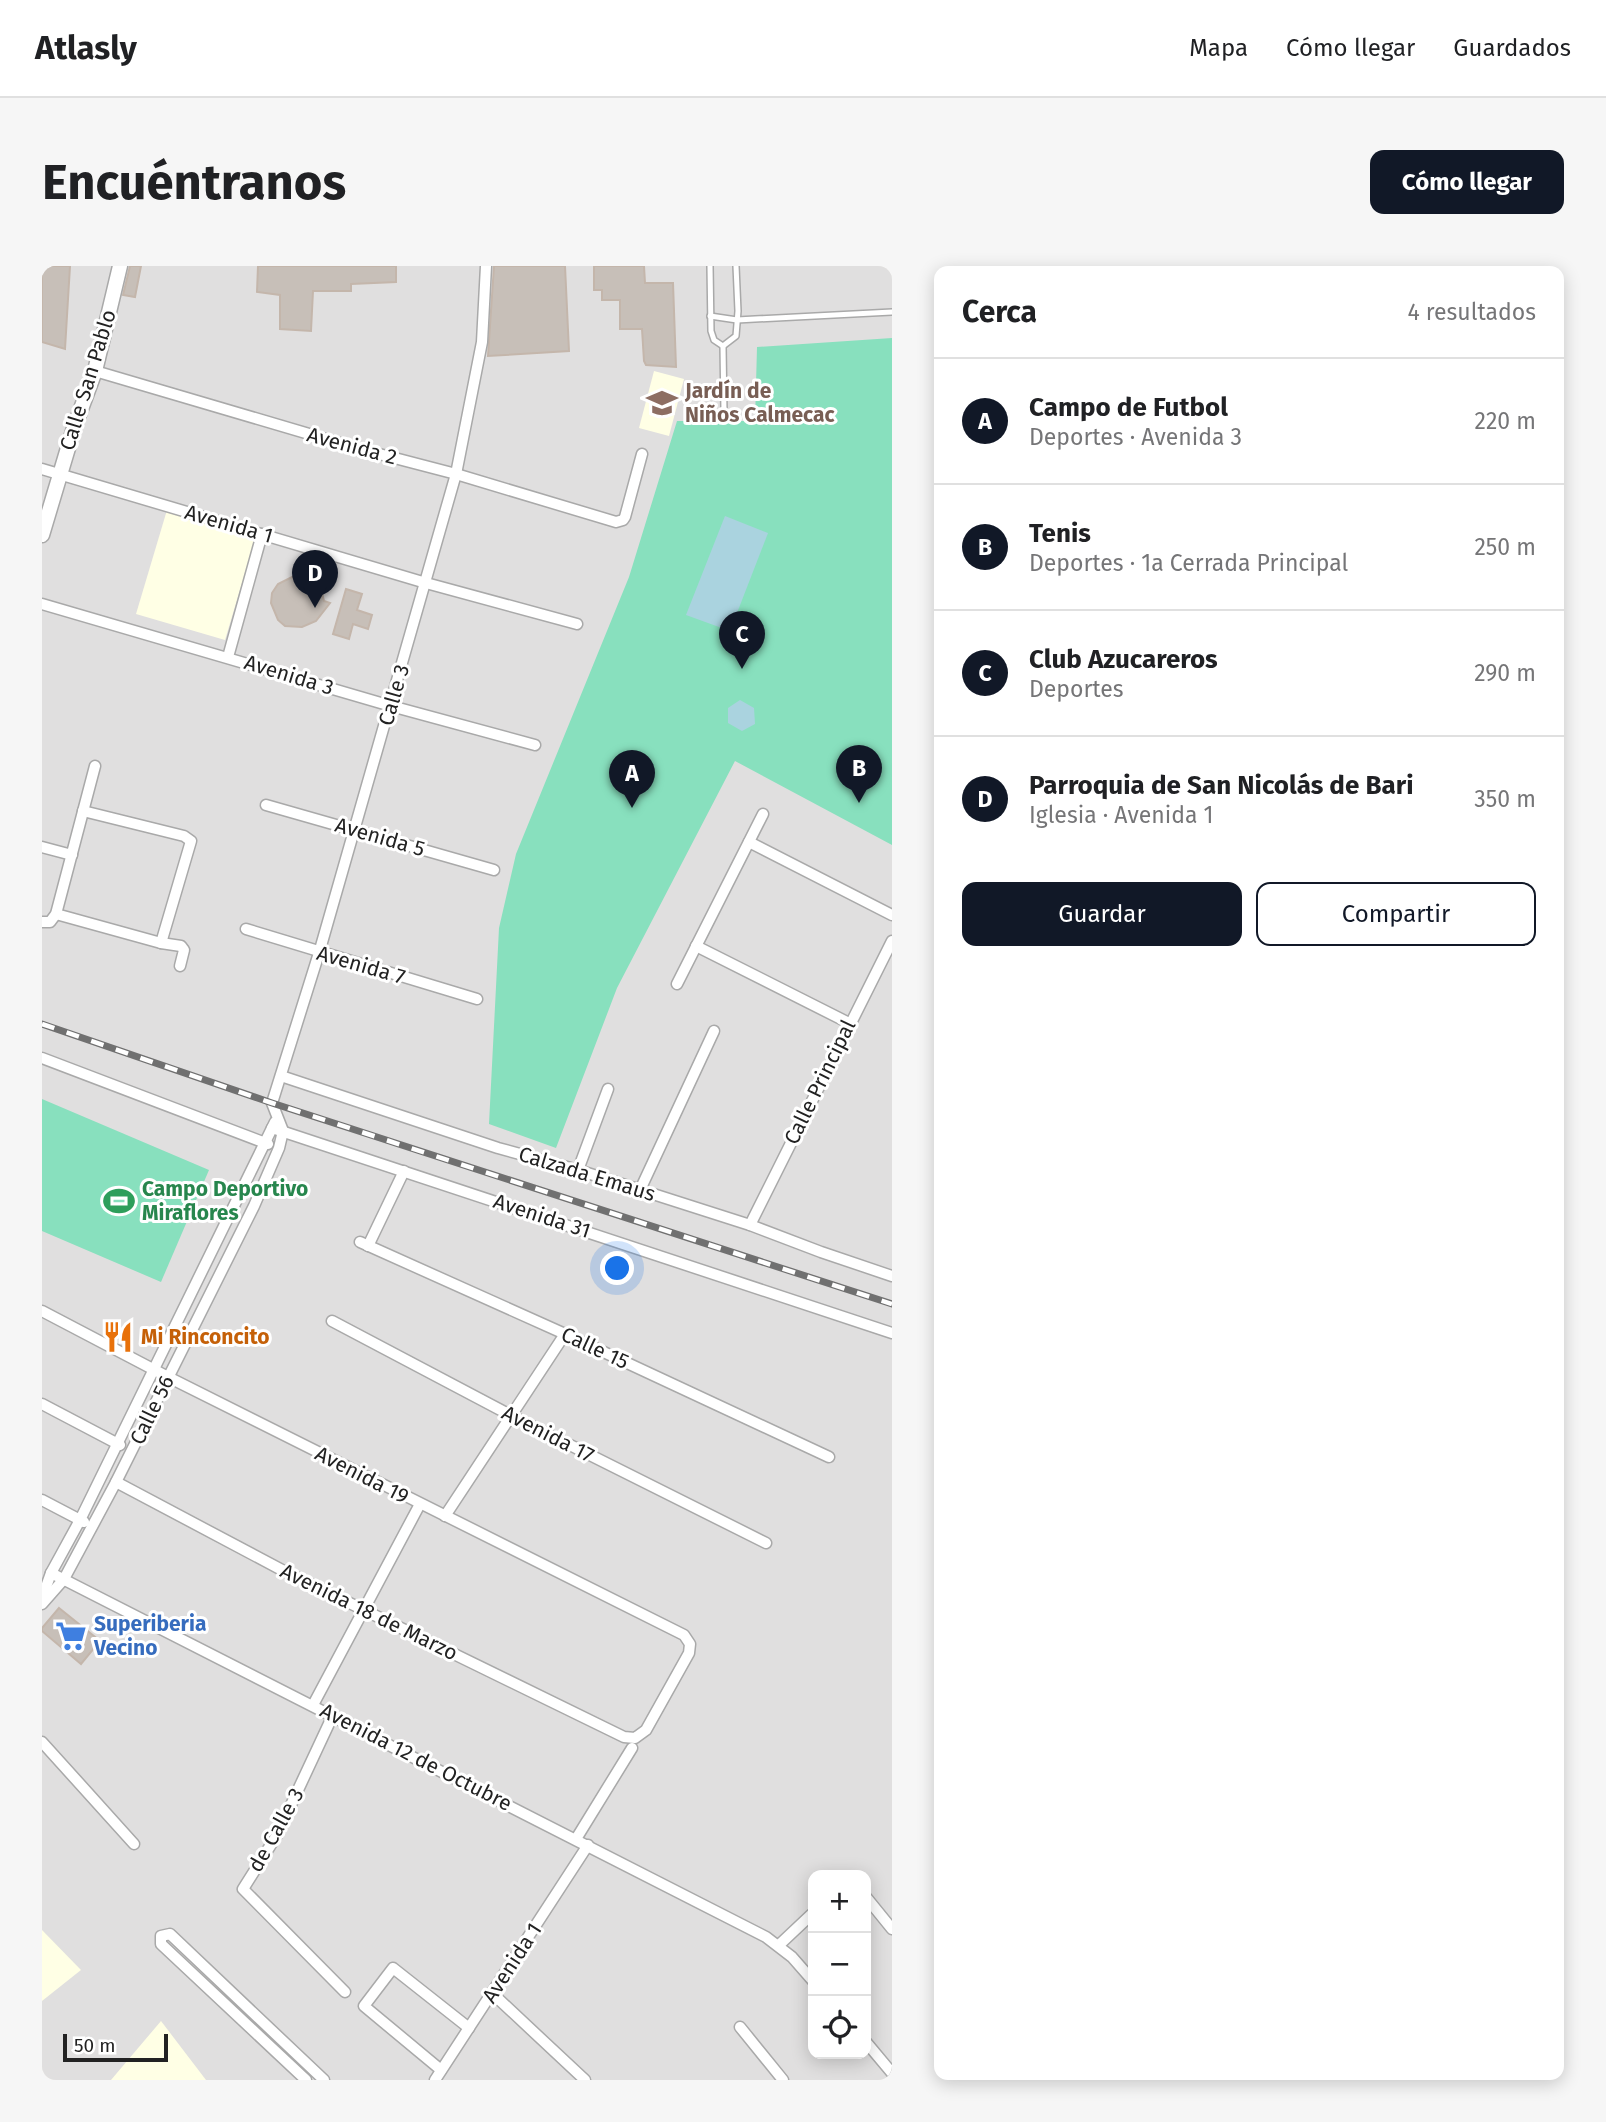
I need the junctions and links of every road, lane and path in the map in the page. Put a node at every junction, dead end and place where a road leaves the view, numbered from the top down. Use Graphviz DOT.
graph roads {
  1 [pos="120,266"];
  2 [pos="486,266"];
  3 [pos="710,266"];
  4 [pos="736,266"];
  5 [pos="892,312"];
  6 [pos="710,316"];
  7 [pos="737,320"];
  8 [pos="723,346"];
  9 [pos="95,371"];
  10 [pos="724,412"];
  11 [pos="642,454"];
  12 [pos="42,470"];
  13 [pos="59,474"];
  14 [pos="456,474"];
  15 [pos="262,534"];
  16 [pos="42,535"];
  17 [pos="426,583"];
  18 [pos="42,604"];
  19 [pos="577,624"];
  20 [pos="228,657"];
  21 [pos="391,706"];
  22 [pos="536,745"];
  23 [pos="95,766"];
  24 [pos="267,805"];
  25 [pos="83,811"];
  26 [pos="762,814"];
  27 [pos="353,830"];
  28 [pos="749,842"];
  29 [pos="42,847"];
  30 [pos="72,855"];
  31 [pos="494,870"];
  32 [pos="56,914"];
  33 [pos="892,915"];
  34 [pos="42,922"];
  35 [pos="246,929"];
  36 [pos="892,941"];
  37 [pos="161,943"];
  38 [pos="696,946"];
  39 [pos="319,953"];
  40 [pos="180,966"];
  41 [pos="677,985"];
  42 [pos="477,999"];
  43 [pos="849,1023"];
  44 [pos="714,1031"];
  45 [pos="42,1058"];
  46 [pos="281,1076"];
  47 [pos="608,1089"];
  48 [pos="278,1129"];
  49 [pos="265,1142"];
  50 [pos="279,1148"];
  51 [pos="578,1170"];
  52 [pos="404,1171"];
  53 [pos="640,1190"];
  54 [pos="750,1225"];
  55 [pos="892,1276"];
  56 [pos="42,1311"];
  57 [pos="332,1321"];
  58 [pos="892,1333"];
  59 [pos="565,1334"];
  60 [pos="154,1370"];
  61 [pos="168,1377"];
  62 [pos="42,1404"];
  63 [pos="512,1416"];
  64 [pos="117,1443"];
  65 [pos="131,1451"];
  66 [pos="829,1457"];
  67 [pos="116,1482"];
  68 [pos="42,1500"];
  69 [pos="420,1504"];
  70 [pos="445,1516"];
  71 [pos="80,1520"];
  72 [pos="93,1527"];
  73 [pos="766,1544"];
  74 [pos="51,1573"];
  75 [pos="64,1580"];
  76 [pos="42,1598"];
  77 [pos="42,1604"];
  78 [pos="363,1610"];
  79 [pos="313,1705"];
  80 [pos="333,1715"];
  81 [pos="624,1737"];
  82 [pos="42,1742"];
  83 [pos="632,1748"];
  84 [pos="576,1839"];
  85 [pos="134,1844"];
  86 [pos="588,1845"];
  87 [pos="871,1903"];
  88 [pos="808,1918"];
  89 [pos="892,1928"];
  90 [pos="779,1945"];
  91 [pos="808,1975"];
  92 [pos="345,1992"];
  93 [pos="492,1993"];
  94 [pos="740,2027"];
  95 [pos="469,2028"];
  96 [pos="871,2048"];
  97 [pos="892,2073"];
  98 [pos="438,2075"];
  99 [pos="306,2080"];
  100 [pos="324,2080"];
  101 [pos="585,2080"];
  102 [pos="783,2080"];
  1 -- 9 [label="street, Calle San Pablo"];
  2 -- 14 [label="street, Calle 3"];
  3 -- 6 [label="lane"];
  4 -- 7 [label="lane"];
  5 -- 7 [label="lane"];
  6 -- 7 [label="lane"];
  6 -- 8 [label="lane"];
  7 -- 8 [label="lane"];
  8 -- 10 [label="lane"];
  9 -- 13 [label="street, Calle San Pablo"];
  9 -- 14 [label="street, Avenida 2"];
  11 -- 14 [label="street, Avenida 2"];
  12 -- 13 [label="street, Avenida 1"];
  13 -- 15 [label="street, Avenida 1"];
  13 -- 16 [label="street, Calle San Pablo"];
  14 -- 17 [label="street, Calle 3"];
  15 -- 17 [label="street, Avenida 1"];
  15 -- 20 [label="street"];
  17 -- 19 [label="street, Avenida 1"];
  17 -- 21 [label="street, Calle 3"];
  18 -- 20 [label="street, Avenida 3"];
  20 -- 21 [label="street, Avenida 3"];
  21 -- 22 [label="street, Avenida 3"];
  21 -- 27 [label="street, Calle 3"];
  23 -- 25 [label="street"];
  24 -- 27 [label="street, Avenida 5"];
  25 -- 30 [label="street"];
  25 -- 37 [label="street"];
  26 -- 28 [label="street"];
  27 -- 31 [label="street, Avenida 5"];
  27 -- 39 [label="street, Calle 3"];
  28 -- 33 [label="street"];
  28 -- 38 [label="street"];
  29 -- 30 [label="street"];
  30 -- 32 [label="street"];
  32 -- 34 [label="street"];
  32 -- 37 [label="street"];
  35 -- 39 [label="street, Avenida 7"];
  36 -- 43 [label="street, Calle Principal"];
  37 -- 40 [label="street"];
  38 -- 41 [label="street"];
  38 -- 43 [label="street"];
  39 -- 42 [label="street, Avenida 7"];
  39 -- 46 [label="street, Calle 3"];
  43 -- 54 [label="street, Calle Principal"];
  44 -- 53 [label="street"];
  45 -- 49 [label="street"];
  46 -- 48 [label="street, Calle 3"];
  46 -- 51 [label="street, Calzada Emaus"];
  47 -- 51 [label="street"];
  48 -- 49 [label="street, Calle 56"];
  48 -- 50 [label="street, Calle 56"];
  48 -- 52 [label="street, Avenida 31"];
  49 -- 50 [label="street"];
  49 -- 60 [label="street, Calle 56"];
  50 -- 61 [label="street, Calle 56"];
  51 -- 53 [label="street, Calzada Emaus"];
  52 -- 58 [label="street, Avenida 31"];
  52 -- 59 [label="street, Calle 15"];
  53 -- 54 [label="street, Calzada Emaus"];
  54 -- 55 [label="street, Calzada Emaus"];
  56 -- 60 [label="street, Avenida 19"];
  57 -- 63 [label="street, Avenida 17"];
  59 -- 63 [label="street"];
  59 -- 66 [label="street, Calle 15"];
  60 -- 61 [label="street, Avenida 19"];
  60 -- 64 [label="street, Calle 56"];
  61 -- 65 [label="street, Calle 56"];
  61 -- 69 [label="street, Avenida 19"];
  62 -- 64 [label="street"];
  63 -- 70 [label="street"];
  63 -- 73 [label="street, Avenida 17"];
  64 -- 65 [label="street"];
  64 -- 71 [label="street, Calle 56"];
  65 -- 67 [label="street, Calle 56"];
  67 -- 72 [label="street, Calle 56"];
  67 -- 78 [label="street, Avenida 18 de Marzo"];
  68 -- 71 [label="street"];
  69 -- 70 [label="street, Avenida 19"];
  69 -- 78 [label="street"];
  70 -- 81 [label="street, Avenida 19"];
  71 -- 72 [label="street"];
  71 -- 74 [label="street, Calle 56"];
  72 -- 75 [label="street, Calle 56"];
  74 -- 75 [label="street, Avenida 12 de Octubre"];
  74 -- 76 [label="street, Calle 56"];
  75 -- 77 [label="street, Calle 56"];
  75 -- 79 [label="street, Avenida 12 de Octubre"];
  78 -- 79 [label="street"];
  78 -- 81 [label="street, Avenida 18 de Marzo"];
  79 -- 80 [label="street, Avenida 12 de Octubre"];
  80 -- 84 [label="street, Avenida 12 de Octubre"];
  80 -- 92 [label="street, de Calle 3"];
  82 -- 85 [label="street"];
  83 -- 84 [label="street"];
  84 -- 86 [label="street, Avenida 12 de Octubre"];
  86 -- 90 [label="street, Avenida 12 de Octubre"];
  86 -- 93 [label="street, Avenida 1"];
  87 -- 89 [label="street"];
  88 -- 90 [label="street"];
  90 -- 91 [label="street, Avenida 12 de Octubre"];
  93 -- 95 [label="street, Avenida 1"];
  93 -- 101 [label="street"];
  94 -- 102 [label="street"];
  95 -- 98 [label="street, Avenida 1"];
  95 -- 98 [label="street"];
  96 -- 97 [label="street"];
  99 -- 100 [label="street"];
}
